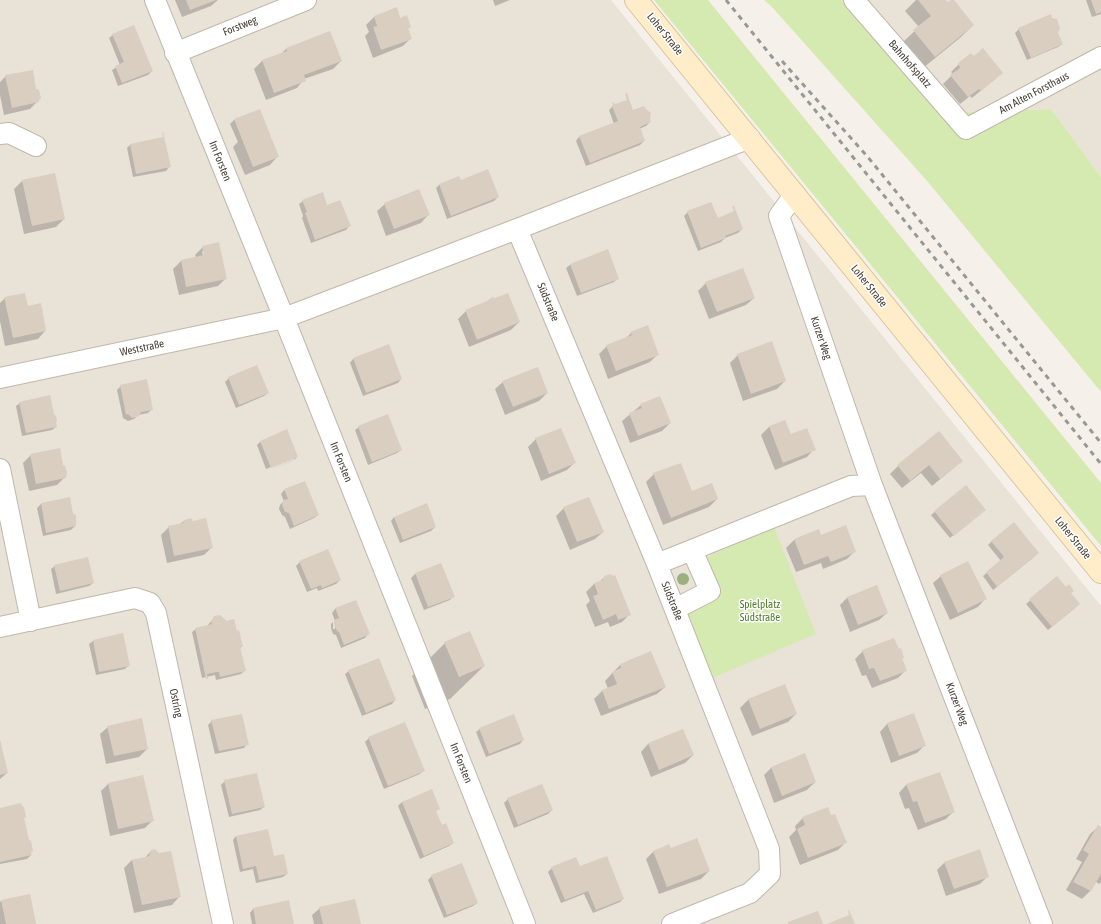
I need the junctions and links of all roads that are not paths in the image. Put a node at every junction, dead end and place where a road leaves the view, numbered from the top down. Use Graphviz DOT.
graph roads {
  1 [pos="154,0"];
  2 [pos="306,0"];
  3 [pos="636,0"];
  4 [pos="854,0"];
  5 [pos="175,52"];
  6 [pos="1101,57"];
  7 [pos="966,129"];
  8 [pos="0,134"];
  9 [pos="750,138"];
  10 [pos="36,146"];
  11 [pos="795,194"];
  12 [pos="517,229"];
  13 [pos="284,318"];
  14 [pos="0,378"];
  15 [pos="0,469"];
  16 [pos="872,485"];
  17 [pos="692,550"];
  18 [pos="657,564"];
  19 [pos="1101,572"];
  20 [pos="675,609"];
  21 [pos="32,621"];
  22 [pos="0,627"];
  23 [pos="223,924"];
  24 [pos="525,924"];
  25 [pos="672,924"];
  26 [pos="1042,924"];
  1 -- 5 [label="street, Im Forsten"];
  2 -- 5 [label="street, Forstweg"];
  3 -- 9 [label="street, Loher Straße"];
  4 -- 7 [label="street, Bahnhofsplatz"];
  5 -- 13 [label="street, Im Forsten"];
  6 -- 7 [label="street, Am Alten Forsthaus"];
  8 -- 10 [label="street"];
  9 -- 11 [label="street, Loher Straße"];
  9 -- 12 [label="street"];
  11 -- 16 [label="street, Kurzer Weg"];
  11 -- 19 [label="street, Loher Straße"];
  12 -- 13 [label="street"];
  12 -- 18 [label="street, Südstraße"];
  13 -- 14 [label="street, Weststraße"];
  13 -- 24 [label="street, Im Forsten"];
  15 -- 21 [label="street"];
  16 -- 17 [label="street"];
  16 -- 26 [label="street, Kurzer Weg"];
  17 -- 18 [label="street"];
  17 -- 20 [label="street"];
  18 -- 20 [label="street, Südstraße"];
  20 -- 25 [label="street, Südstraße"];
  21 -- 22 [label="street, Ostring"];
  21 -- 23 [label="street, Ostring"];
}
